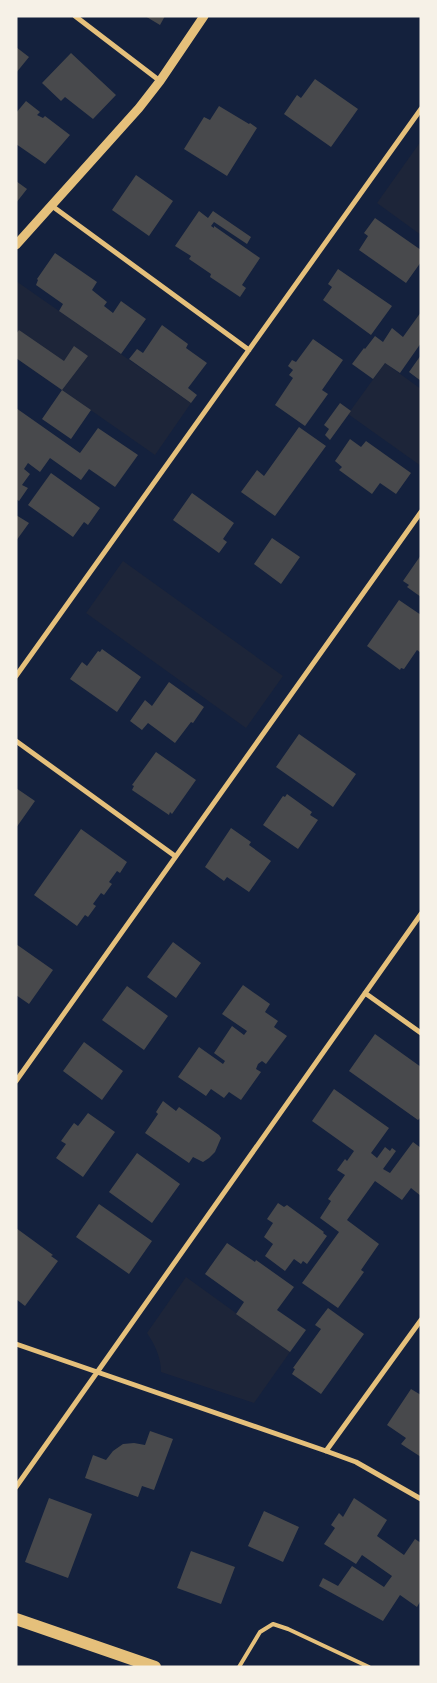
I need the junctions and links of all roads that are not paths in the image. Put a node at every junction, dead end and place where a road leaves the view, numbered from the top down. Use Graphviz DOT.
graph roads {
  1 [pos="75,16"];
  2 [pos="204,16"];
  3 [pos="160,81"];
  4 [pos="421,109"];
  5 [pos="52,206"];
  6 [pos="16,246"];
  7 [pos="249,350"];
  8 [pos="421,512"];
  9 [pos="16,676"];
  10 [pos="16,741"];
  11 [pos="175,856"];
  12 [pos="421,914"];
  13 [pos="365,993"];
  14 [pos="421,1033"];
  15 [pos="16,1081"];
  16 [pos="420,1323"];
  17 [pos="16,1344"];
  18 [pos="97,1372"];
  19 [pos="326,1451"];
  20 [pos="16,1487"];
  21 [pos="421,1499"];
  22 [pos="16,1619"];
  23 [pos="155,1667"];
  24 [pos="239,1667"];
  25 [pos="369,1667"];
  1 -- 3 [label="street"];
  2 -- 3 [label="street"];
  3 -- 5 [label="street"];
  4 -- 7 [label="street"];
  5 -- 6 [label="street"];
  5 -- 7 [label="street"];
  7 -- 9 [label="street"];
  8 -- 11 [label="street"];
  10 -- 11 [label="street"];
  11 -- 15 [label="street"];
  12 -- 13 [label="street"];
  13 -- 14 [label="street"];
  13 -- 18 [label="street"];
  16 -- 19 [label="street"];
  17 -- 18 [label="street"];
  18 -- 19 [label="street"];
  18 -- 20 [label="street"];
  19 -- 21 [label="street"];
  22 -- 23 [label="main road"];
  24 -- 25 [label="lane"];
}
